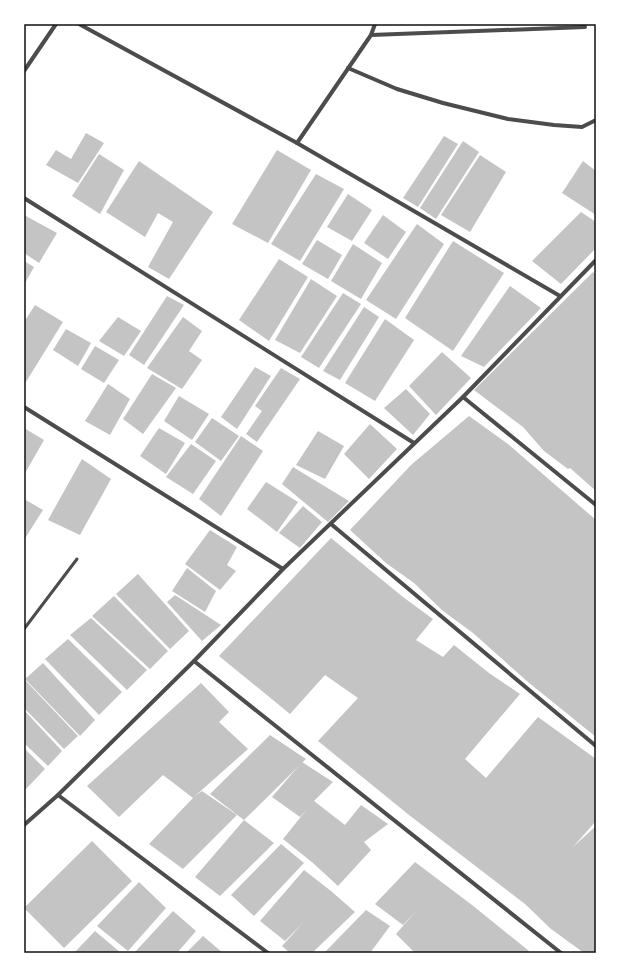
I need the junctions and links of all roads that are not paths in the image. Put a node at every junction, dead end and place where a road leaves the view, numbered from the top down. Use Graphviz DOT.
graph roads {
  1 [pos="56,24"];
  2 [pos="79,24"];
  3 [pos="375,24"];
  4 [pos="585,27"];
  5 [pos="371,35"];
  6 [pos="348,68"];
  7 [pos="24,71"];
  8 [pos="596,120"];
  9 [pos="297,144"];
  10 [pos="24,198"];
  11 [pos="595,263"];
  12 [pos="560,296"];
  13 [pos="463,397"];
  14 [pos="24,407"];
  15 [pos="414,443"];
  16 [pos="596,505"];
  17 [pos="331,524"];
  18 [pos="77,559"];
  19 [pos="283,569"];
  20 [pos="24,629"];
  21 [pos="194,661"];
  22 [pos="596,746"];
  23 [pos="58,794"];
  24 [pos="24,825"];
  25 [pos="268,953"];
  26 [pos="561,953"];
  1 -- 7 [label="street"];
  2 -- 9 [label="street"];
  3 -- 5 [label="street"];
  4 -- 5 [label="street"];
  5 -- 6 [label="street"];
  6 -- 8 [label="street"];
  6 -- 9 [label="street"];
  9 -- 12 [label="street"];
  10 -- 15 [label="street"];
  11 -- 12 [label="street"];
  12 -- 13 [label="street"];
  13 -- 15 [label="street"];
  13 -- 16 [label="street"];
  14 -- 19 [label="street"];
  15 -- 17 [label="street"];
  17 -- 19 [label="street"];
  17 -- 22 [label="street"];
  18 -- 20 [label="lane"];
  19 -- 21 [label="street"];
  21 -- 23 [label="street"];
  21 -- 26 [label="street"];
  23 -- 24 [label="street"];
  23 -- 25 [label="street"];
}
